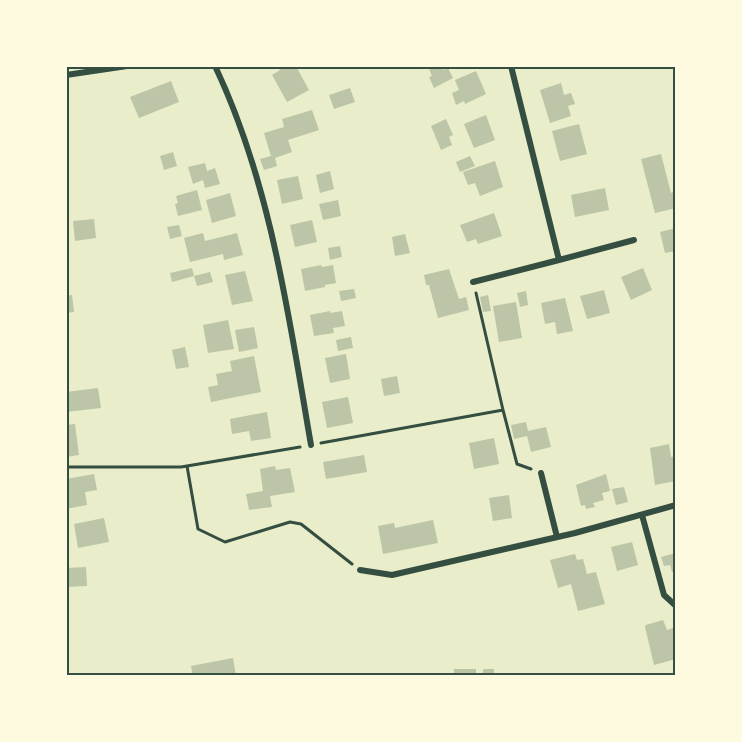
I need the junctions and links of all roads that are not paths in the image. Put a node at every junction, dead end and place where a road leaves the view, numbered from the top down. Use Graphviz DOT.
graph roads {
  1 [pos="127,66"];
  2 [pos="215,66"];
  3 [pos="511,66"];
  4 [pos="66,75"];
  5 [pos="634,240"];
  6 [pos="559,260"];
  7 [pos="473,282"];
  8 [pos="311,445"];
  9 [pos="541,473"];
  10 [pos="676,505"];
  11 [pos="642,515"];
  12 [pos="557,537"];
  13 [pos="360,570"];
  14 [pos="676,606"];
  1 -- 4 [label="street"];
  2 -- 8 [label="street"];
  3 -- 6 [label="street"];
  5 -- 6 [label="street"];
  6 -- 7 [label="street"];
  9 -- 12 [label="street"];
  10 -- 11 [label="street"];
  11 -- 12 [label="street"];
  11 -- 14 [label="street"];
  12 -- 13 [label="street"];
}
